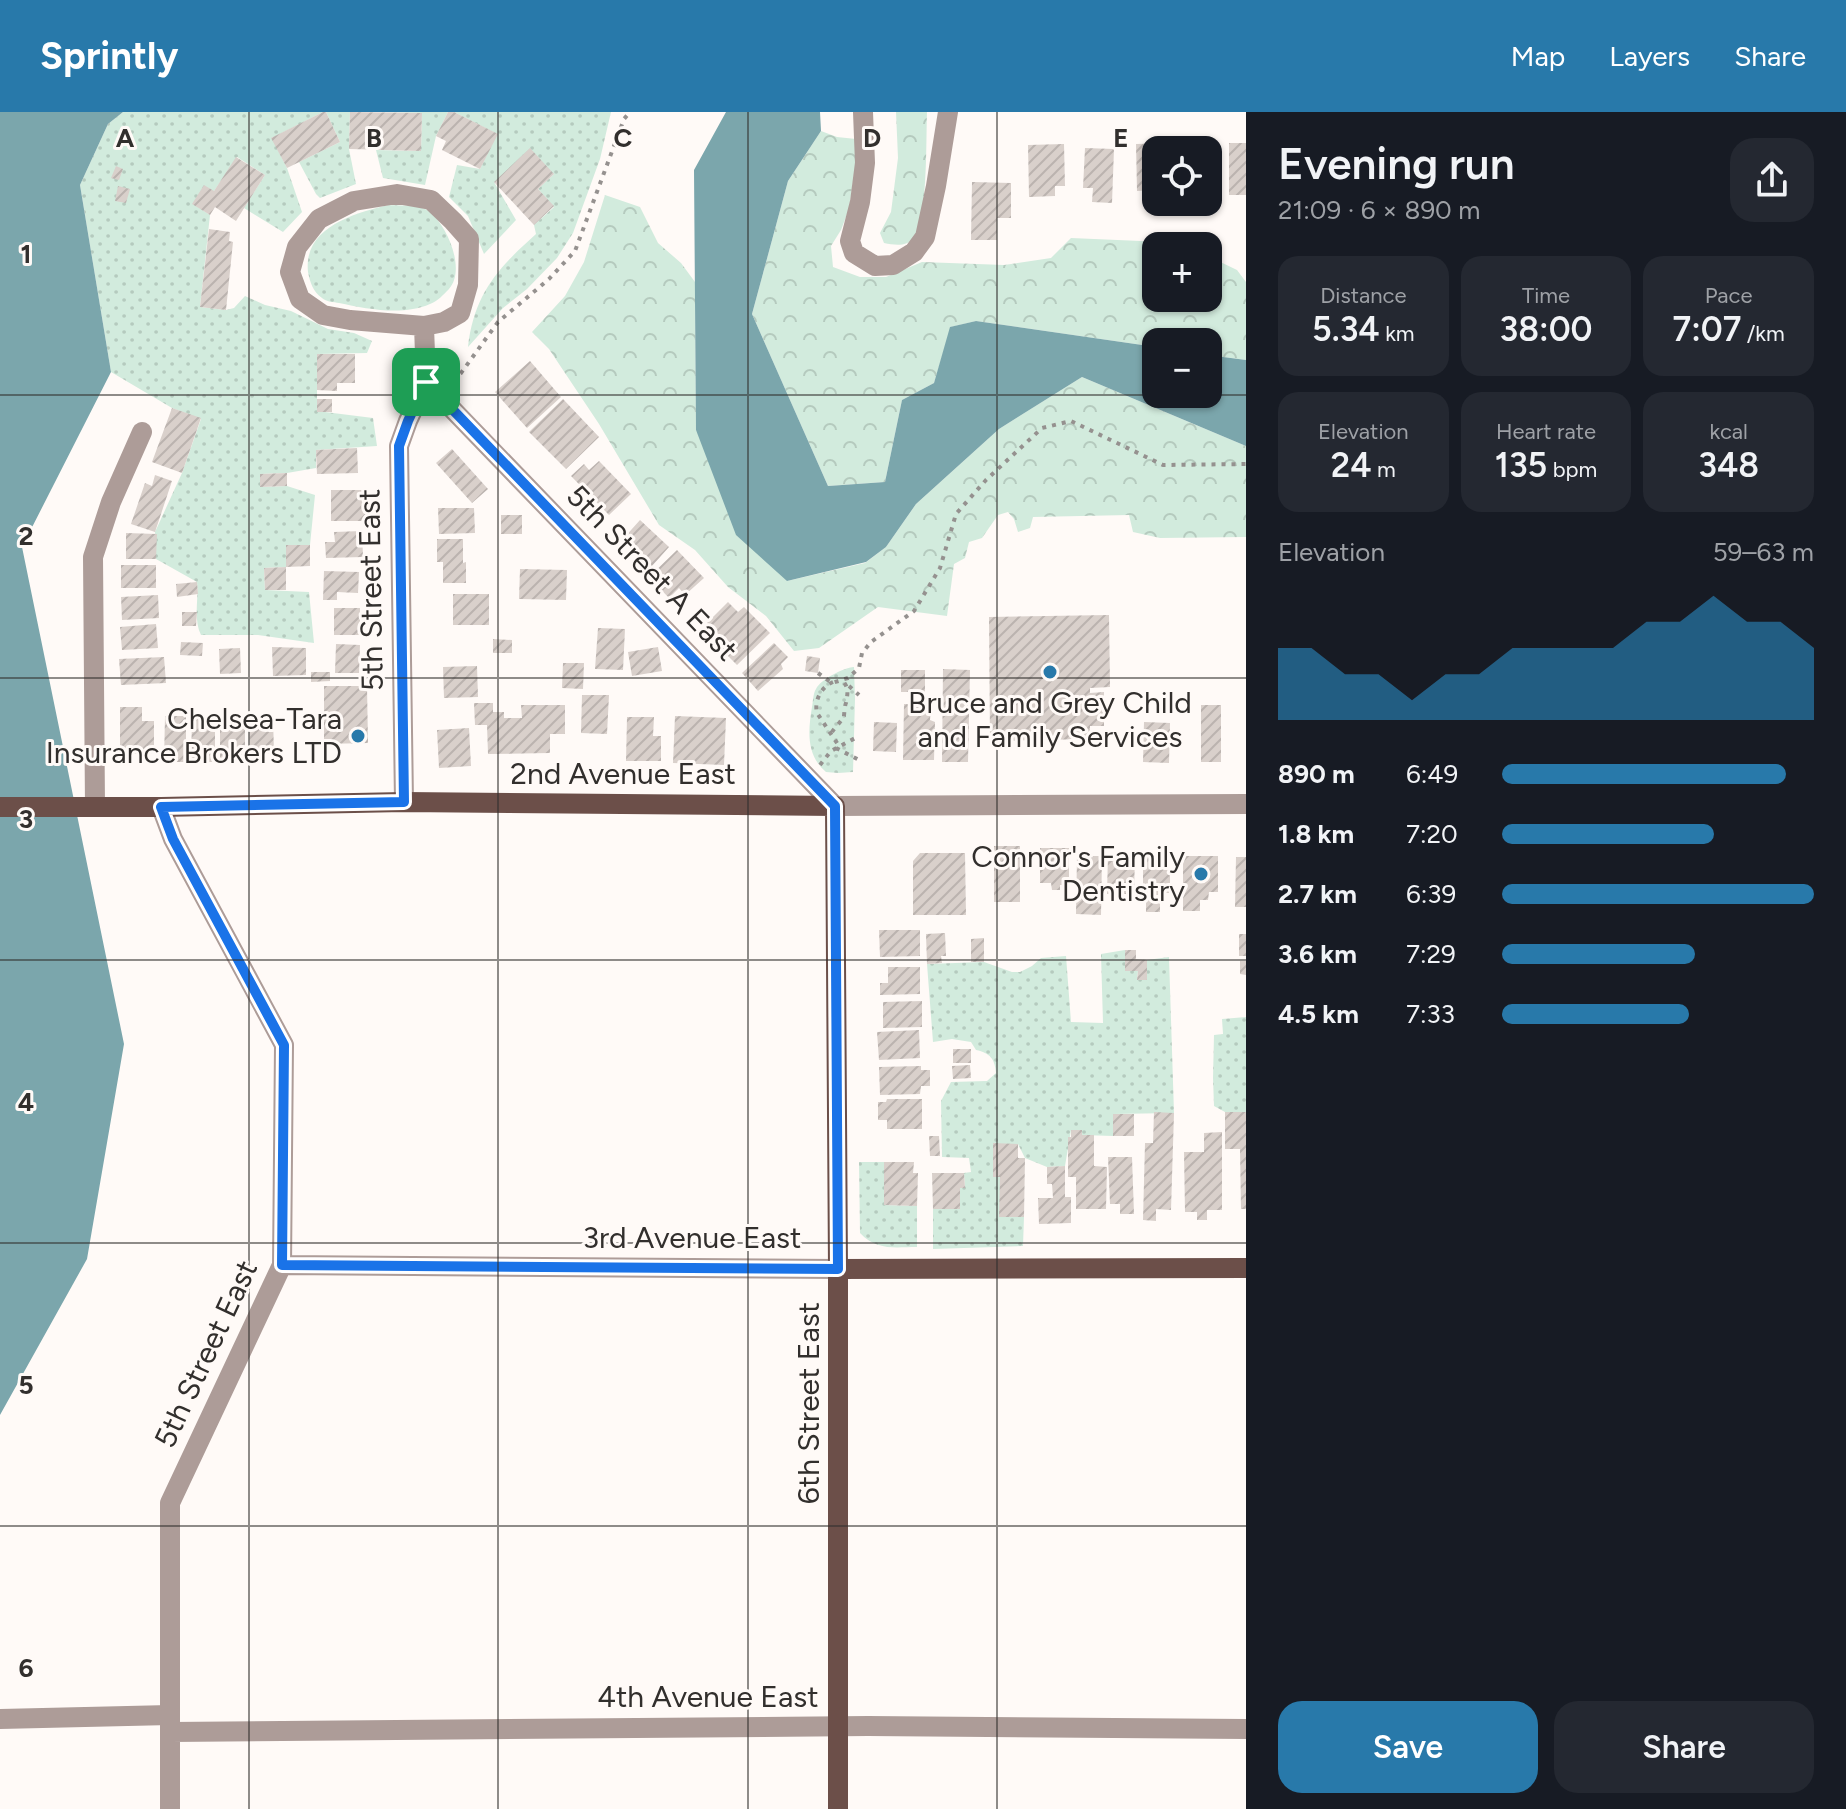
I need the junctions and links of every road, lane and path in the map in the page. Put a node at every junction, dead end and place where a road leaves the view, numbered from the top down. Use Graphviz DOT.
graph roads {
  1 [pos="630,112"];
  2 [pos="863,112"];
  3 [pos="948,112"];
  4 [pos="424,326"];
  5 [pos="426,382"];
  6 [pos="142,432"];
  7 [pos="1246,464"];
  8 [pos="818,673"];
  9 [pos="842,679"];
  10 [pos="832,683"];
  11 [pos="847,685"];
  12 [pos="859,695"];
  13 [pos="832,732"];
  14 [pos="859,736"];
  15 [pos="838,747"];
  16 [pos="859,760"];
  17 [pos="810,780"];
  18 [pos="404,802"];
  19 [pos="1246,804"];
  20 [pos="95,806"];
  21 [pos="835,806"];
  22 [pos="0,807"];
  23 [pos="161,807"];
  24 [pos="282,1265"];
  25 [pos="1246,1268"];
  26 [pos="838,1269"];
  27 [pos="0,1719"];
  28 [pos="170,1724"];
  29 [pos="839,1726"];
  30 [pos="1246,1729"];
  31 [pos="170,1809"];
  32 [pos="838,1809"];
  1 -- 5 [label="path"];
  2 -- 3 [label="street"];
  4 -- 4 [label="street"];
  4 -- 5 [label="street"];
  5 -- 17 [label="street, 5th Street A East"];
  5 -- 18 [label="street, 5th Street East"];
  6 -- 20 [label="street"];
  7 -- 9 [label="path"];
  8 -- 10 [label="path"];
  9 -- 10 [label="path"];
  9 -- 11 [label="path"];
  10 -- 13 [label="path"];
  11 -- 12 [label="path"];
  11 -- 13 [label="path"];
  13 -- 15 [label="path"];
  14 -- 15 [label="path"];
  15 -- 16 [label="path"];
  15 -- 17 [label="path"];
  17 -- 21 [label="street, 5th Street A East"];
  18 -- 21 [label="main road, 2nd Avenue East"];
  18 -- 23 [label="main road, 2nd Avenue East"];
  19 -- 21 [label="street, 2nd Avenue East"];
  20 -- 22 [label="main road, 2nd Avenue East"];
  20 -- 23 [label="main road, 2nd Avenue East"];
  21 -- 26 [label="main road, 6th Street East"];
  23 -- 24 [label="street, 5th Street East"];
  24 -- 26 [label="street, 3rd Avenue East"];
  24 -- 28 [label="street, 5th Street East"];
  25 -- 26 [label="main road, 3rd Avenue East"];
  26 -- 29 [label="main road, 6th Street East"];
  27 -- 28 [label="street, 4th Avenue East"];
  28 -- 29 [label="street, 4th Avenue East"];
  28 -- 31 [label="street, 5th Street East"];
  29 -- 30 [label="street, 4th Avenue East"];
  29 -- 32 [label="main road, 6th Street East"];
}
